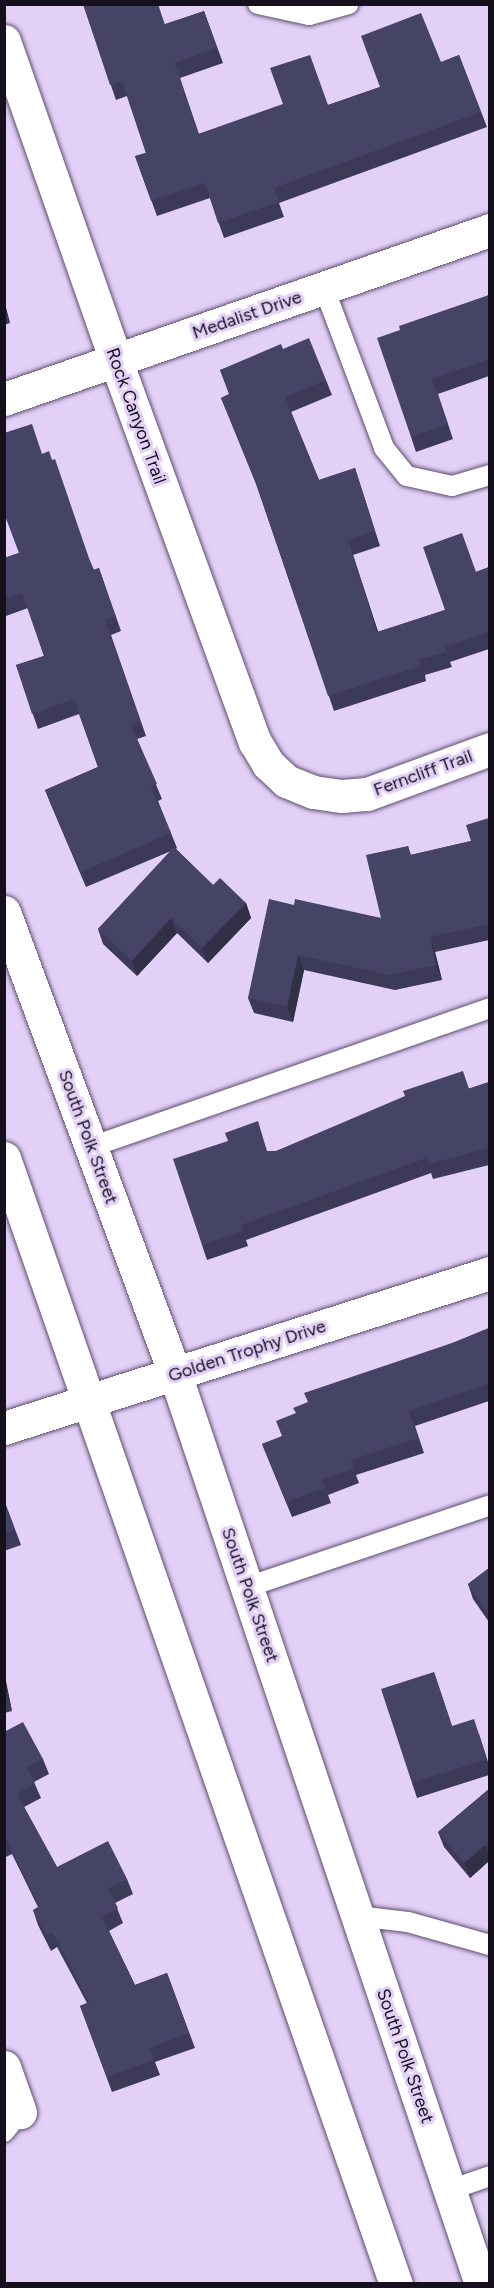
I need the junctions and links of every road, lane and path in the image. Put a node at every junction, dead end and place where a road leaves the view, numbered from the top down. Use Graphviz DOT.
graph roads {
  1 [pos="258,4"];
  2 [pos="349,4"];
  3 [pos="4,41"];
  4 [pos="489,230"];
  5 [pos="324,288"];
  6 [pos="116,361"];
  7 [pos="4,399"];
  8 [pos="489,475"];
  9 [pos="489,749"];
  10 [pos="286,781"];
  11 [pos="4,912"];
  12 [pos="489,1008"];
  13 [pos="91,1146"];
  14 [pos="4,1158"];
  15 [pos="489,1273"];
  16 [pos="175,1374"];
  17 [pos="93,1402"];
  18 [pos="4,1428"];
  19 [pos="489,1505"];
  20 [pos="247,1587"];
  21 [pos="357,1916"];
  22 [pos="489,1945"];
  23 [pos="4,2067"];
  24 [pos="12,2122"];
  25 [pos="489,2176"];
  26 [pos="450,2190"];
  27 [pos="396,2283"];
  28 [pos="481,2283"];
  1 -- 2 [label="lane"];
  3 -- 6 [label="main road, Rock Canyon Trail"];
  4 -- 5 [label="main road, Medalist Drive"];
  5 -- 6 [label="main road, Medalist Drive"];
  5 -- 8 [label="lane"];
  6 -- 7 [label="main road, Medalist Drive"];
  6 -- 10 [label="main road, Rock Canyon Trail"];
  9 -- 10 [label="main road, Ferncliff Trail"];
  11 -- 13 [label="main road, South Polk Street"];
  12 -- 13 [label="lane"];
  13 -- 16 [label="main road, South Polk Street"];
  14 -- 17 [label="main road"];
  15 -- 16 [label="main road, Golden Trophy Drive"];
  16 -- 17 [label="main road, Golden Trophy Drive"];
  16 -- 20 [label="main road, South Polk Street"];
  17 -- 18 [label="main road, Golden Trophy Drive"];
  17 -- 27 [label="main road"];
  19 -- 20 [label="lane"];
  20 -- 21 [label="main road, South Polk Street"];
  21 -- 22 [label="lane"];
  21 -- 26 [label="main road, South Polk Street"];
  23 -- 24 [label="main road"];
  25 -- 26 [label="lane"];
  26 -- 28 [label="main road, South Polk Street"];
}
